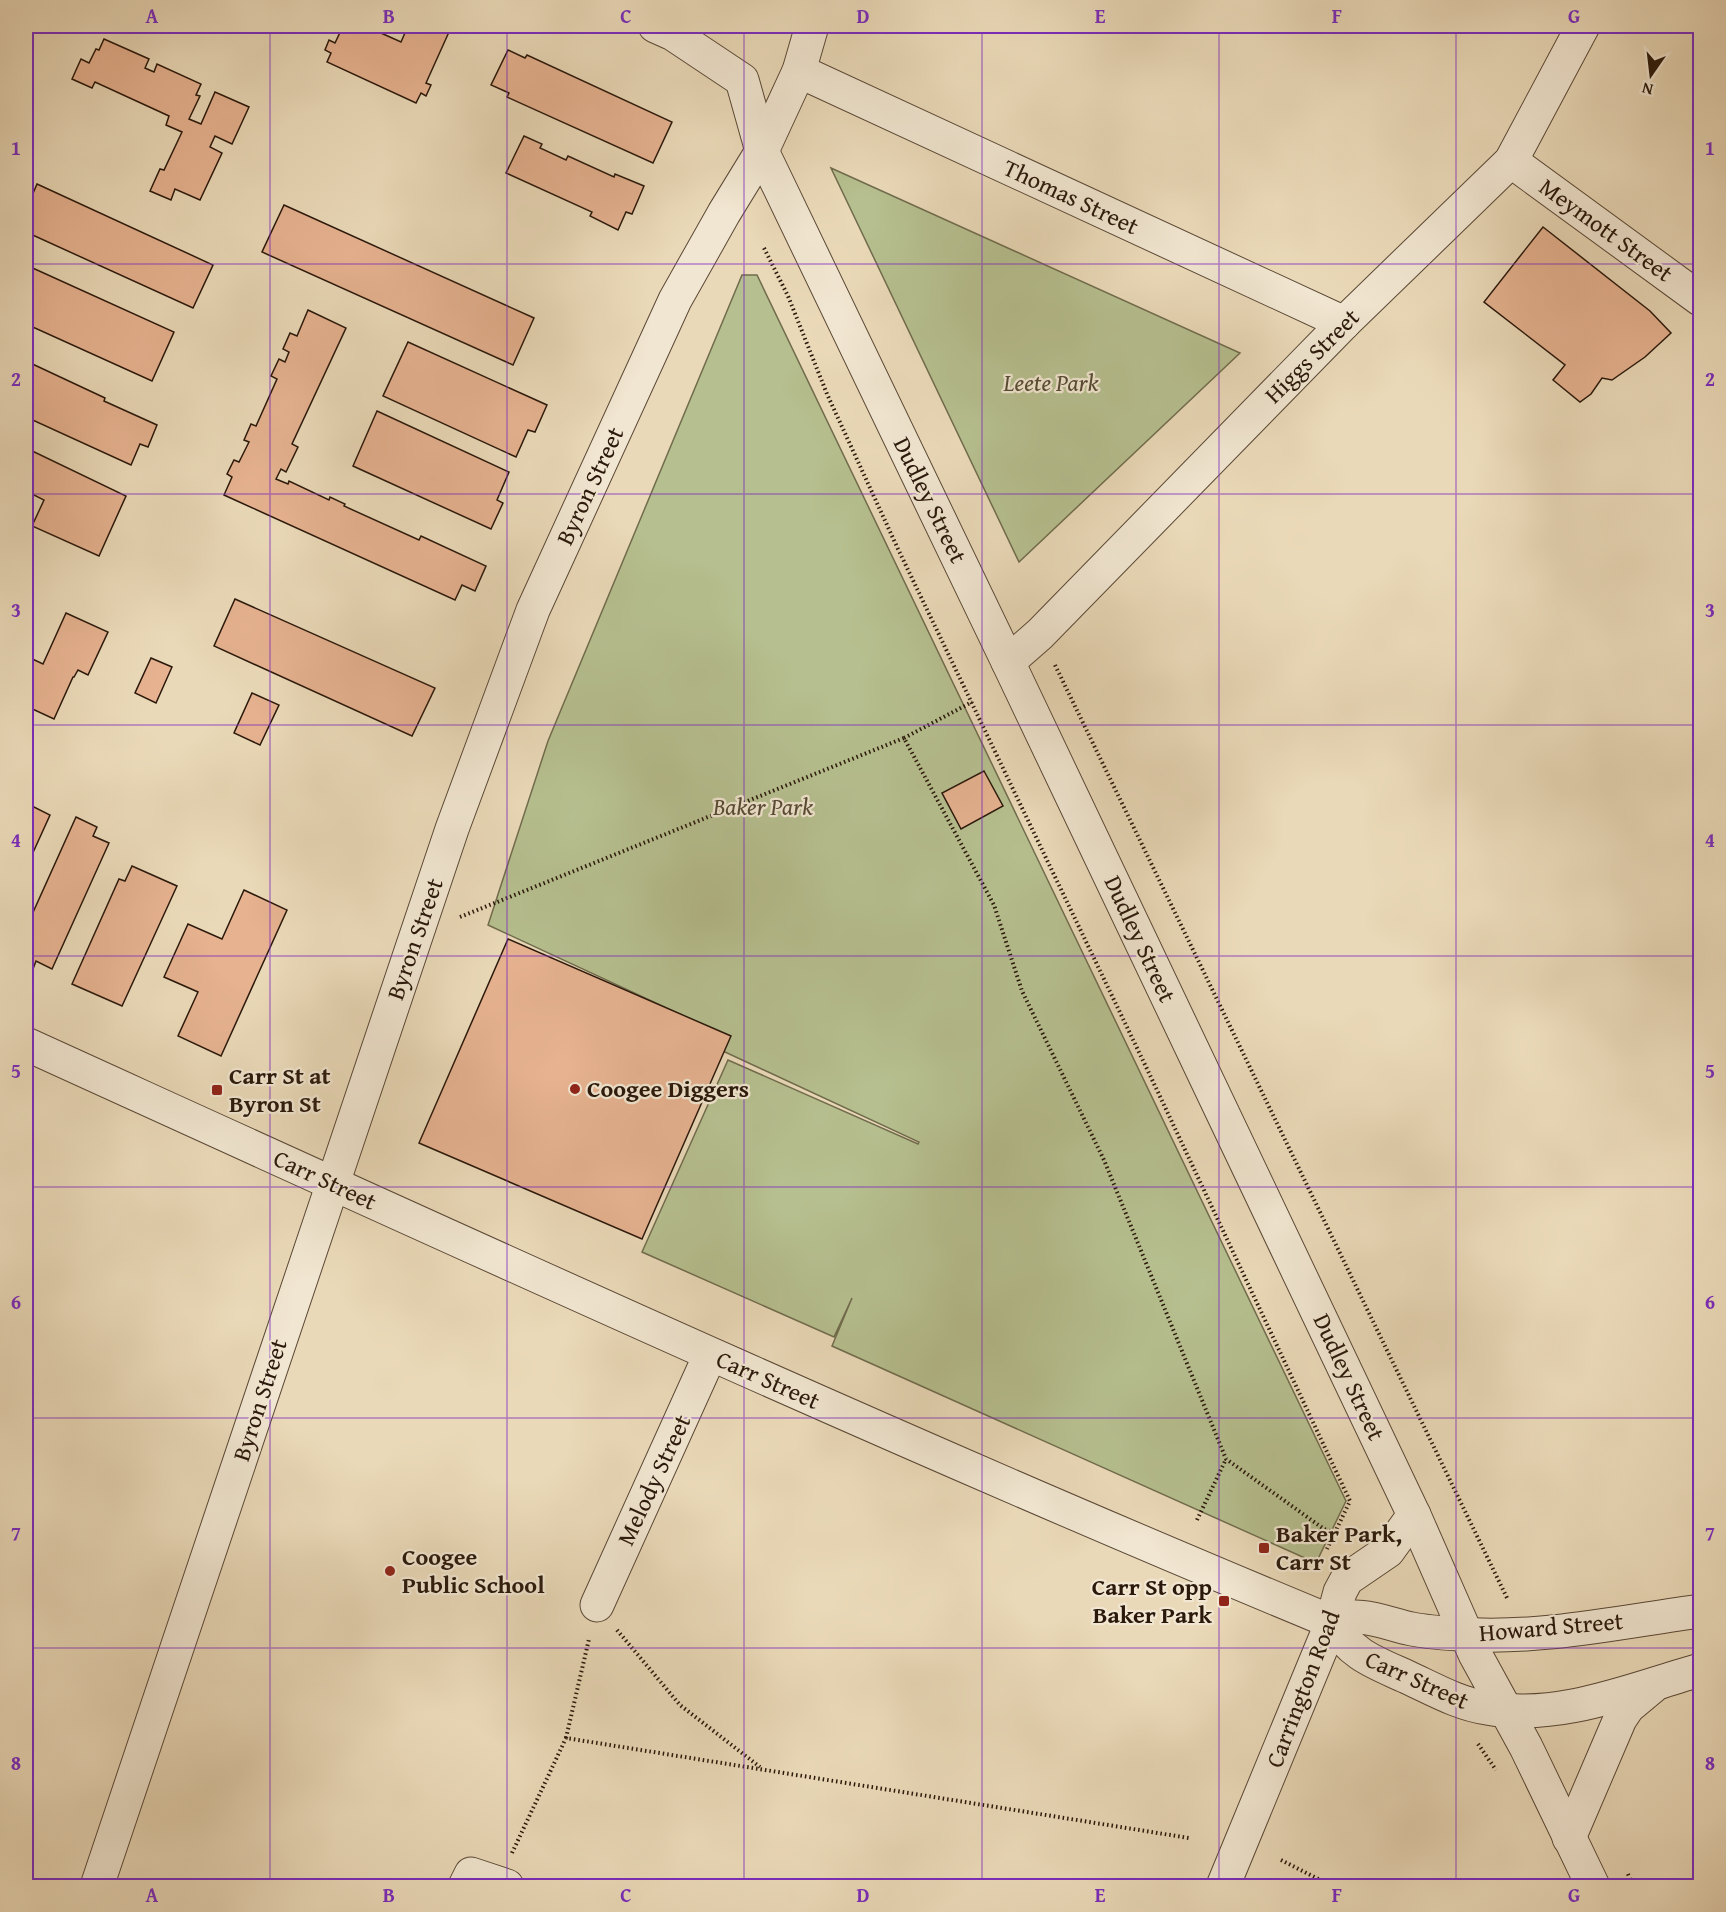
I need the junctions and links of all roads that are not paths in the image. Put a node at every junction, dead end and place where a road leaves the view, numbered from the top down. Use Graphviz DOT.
graph roads {
  1 [pos="655,26"];
  2 [pos="812,26"];
  3 [pos="1583,26"];
  4 [pos="799,71"];
  5 [pos="762,151"];
  6 [pos="1511,161"];
  7 [pos="1701,300"];
  8 [pos="1344,323"];
  9 [pos="1008,662"];
  10 [pos="26,1044"];
  11 [pos="332,1184"];
  12 [pos="711,1355"];
  13 [pos="1414,1515"];
  14 [pos="597,1605"];
  15 [pos="1701,1611"];
  16 [pos="1332,1622"];
  17 [pos="1467,1635"];
  18 [pos="1701,1670"];
  19 [pos="1658,1682"];
  20 [pos="1506,1710"];
  21 [pos="1569,1838"];
  22 [pos="503,1885"];
  23 [pos="97,1887"];
  24 [pos="465,1887"];
  25 [pos="1223,1887"];
  26 [pos="1593,1887"];
  1 -- 5 [label="street, Dudley Street"];
  2 -- 4 [label="street, Byron Street"];
  3 -- 6 [label="street, Higgs Street"];
  4 -- 5 [label="street, Byron Street"];
  4 -- 8 [label="street, Thomas Street"];
  5 -- 9 [label="street, Dudley Street"];
  5 -- 11 [label="street, Byron Street"];
  6 -- 7 [label="street, Meymott Street"];
  6 -- 8 [label="street, Higgs Street"];
  8 -- 9 [label="street, Higgs Street"];
  9 -- 13 [label="street, Dudley Street"];
  10 -- 11 [label="street, Carr Street"];
  11 -- 12 [label="street, Carr Street"];
  11 -- 23 [label="street, Byron Street"];
  12 -- 14 [label="street, Melody Street"];
  12 -- 16 [label="street, Carr Street"];
  13 -- 16 [label="street, Carrington Road"];
  13 -- 17 [label="street, Dudley Street"];
  15 -- 17 [label="street, Howard Street"];
  16 -- 17 [label="street, Howard Street"];
  16 -- 20 [label="street, Carr Street"];
  16 -- 25 [label="street, Carrington Road"];
  17 -- 20 [label="street, Dudley Street"];
  18 -- 19 [label="street"];
  19 -- 20 [label="street"];
  19 -- 21 [label="street"];
  20 -- 21 [label="street, Dudley Street"];
  21 -- 26 [label="street, Dudley Street"];
  22 -- 24 [label="street"];
}
